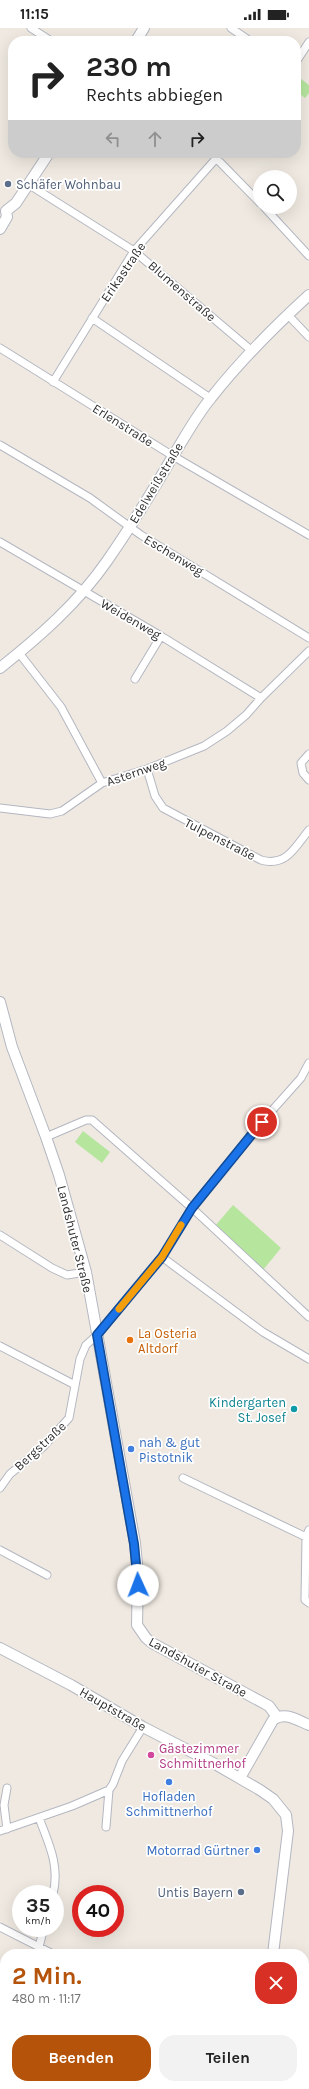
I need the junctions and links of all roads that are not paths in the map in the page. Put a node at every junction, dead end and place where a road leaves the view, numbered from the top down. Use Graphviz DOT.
graph roads {
  1 [pos="31,28"];
  2 [pos="231,28"];
  3 [pos="43,36"];
  4 [pos="243,36"];
  5 [pos="309,42"];
  6 [pos="301,54"];
  7 [pos="46,158"];
  8 [pos="216,158"];
  9 [pos="222,158"];
  10 [pos="28,184"];
  11 [pos="253,195"];
  12 [pos="3,208"];
  13 [pos="270,214"];
  14 [pos="0,229"];
  15 [pos="134,251"];
  16 [pos="309,256"];
  17 [pos="309,295"];
  18 [pos="288,315"];
  19 [pos="92,318"];
  20 [pos="309,337"];
  21 [pos="0,348"];
  22 [pos="252,351"];
  23 [pos="53,382"];
  24 [pos="210,398"];
  25 [pos="0,445"];
  26 [pos="173,456"];
  27 [pos="130,526"];
  28 [pos="308,532"];
  29 [pos="0,542"];
  30 [pos="83,591"];
  31 [pos="161,636"];
  32 [pos="309,638"];
  33 [pos="309,652"];
  34 [pos="19,653"];
  35 [pos="0,668"];
  36 [pos="135,679"];
  37 [pos="261,698"];
  38 [pos="309,754"];
  39 [pos="147,769"];
  40 [pos="309,780"];
  41 [pos="102,783"];
  42 [pos="0,808"];
  43 [pos="309,830"];
  44 [pos="0,1002"];
  45 [pos="4,1034"];
  46 [pos="309,1063"];
  47 [pos="46,1137"];
  48 [pos="192,1208"];
  49 [pos="0,1235"];
  50 [pos="162,1257"];
  51 [pos="86,1272"];
  52 [pos="309,1317"];
  53 [pos="97,1335"];
  54 [pos="0,1346"];
  55 [pos="309,1359"];
  56 [pos="75,1385"];
  57 [pos="184,1478"];
  58 [pos="0,1488"];
  59 [pos="308,1534"];
  60 [pos="0,1550"];
  61 [pos="47,1575"];
  62 [pos="309,1603"];
  63 [pos="0,1648"];
  64 [pos="277,1717"];
  65 [pos="309,1725"];
  66 [pos="143,1727"];
  67 [pos="240,1778"];
  68 [pos="7,1788"];
  69 [pos="109,1790"];
  70 [pos="39,1818"];
  71 [pos="106,1827"];
  72 [pos="3,1830"];
  73 [pos="54,1885"];
  74 [pos="0,1927"];
  75 [pos="42,1937"];
  76 [pos="35,1949"];
  77 [pos="39,1949"];
  78 [pos="274,1949"];
  1 -- 3 [label="street"];
  2 -- 4 [label="street"];
  5 -- 6 [label="street"];
  7 -- 10 [label="street"];
  8 -- 15 [label="street, Erikastraße"];
  9 -- 11 [label="street"];
  10 -- 12 [label="street"];
  10 -- 15 [label="street, Blumenstraße"];
  12 -- 14 [label="street"];
  13 -- 16 [label="street"];
  15 -- 19 [label="street, Erikastraße"];
  15 -- 22 [label="street, Blumenstraße"];
  17 -- 18 [label="street, Edelweißstraße"];
  18 -- 20 [label="street"];
  18 -- 22 [label="street, Edelweißstraße"];
  19 -- 23 [label="street, Erikastraße"];
  19 -- 24 [label="street"];
  21 -- 23 [label="street, Erlenstraße"];
  22 -- 24 [label="street, Edelweißstraße"];
  23 -- 26 [label="street, Erlenstraße"];
  24 -- 26 [label="street, Edelweißstraße"];
  25 -- 27 [label="street, Eschenweg"];
  26 -- 27 [label="street, Edelweißstraße"];
  26 -- 28 [label="street, Erlenstraße"];
  27 -- 30 [label="street, Edelweißstraße"];
  27 -- 32 [label="street, Eschenweg"];
  29 -- 30 [label="street, Weidenweg"];
  30 -- 31 [label="street, Weidenweg"];
  30 -- 34 [label="street, Edelweißstraße"];
  31 -- 36 [label="street"];
  31 -- 37 [label="street, Weidenweg"];
  33 -- 37 [label="street, Asternweg"];
  34 -- 35 [label="street, Edelweißstraße"];
  34 -- 41 [label="street"];
  37 -- 39 [label="street, Asternweg"];
  38 -- 40 [label="street"];
  39 -- 41 [label="street, Asternweg"];
  39 -- 43 [label="street, Tulpenstraße"];
  41 -- 42 [label="street, Asternweg"];
  44 -- 45 [label="street, Landshuter Straße"];
  45 -- 47 [label="street, Landshuter Straße"];
  46 -- 48 [label="street, Bergstraße"];
  47 -- 48 [label="street"];
  47 -- 51 [label="street, Landshuter Straße"];
  48 -- 50 [label="street, Bergstraße"];
  48 -- 52 [label="street"];
  49 -- 51 [label="street"];
  50 -- 53 [label="street, Bergstraße"];
  50 -- 55 [label="street"];
  51 -- 53 [label="street, Landshuter Straße"];
  53 -- 56 [label="street, Bergstraße"];
  53 -- 64 [label="street, Landshuter Straße"];
  54 -- 56 [label="street"];
  56 -- 58 [label="street, Bergstraße"];
  57 -- 59 [label="street"];
  59 -- 62 [label="street"];
  60 -- 61 [label="street"];
  63 -- 66 [label="street, Hauptstraße"];
  64 -- 65 [label="street"];
  64 -- 67 [label="street"];
  66 -- 67 [label="street, Hauptstraße"];
  66 -- 69 [label="street"];
  67 -- 78 [label="street, Hauptstraße"];
  68 -- 72 [label="street"];
  69 -- 70 [label="street"];
  69 -- 71 [label="street"];
  70 -- 72 [label="street"];
  70 -- 73 [label="street"];
  74 -- 76 [label="street"];
  75 -- 77 [label="street"];
}
